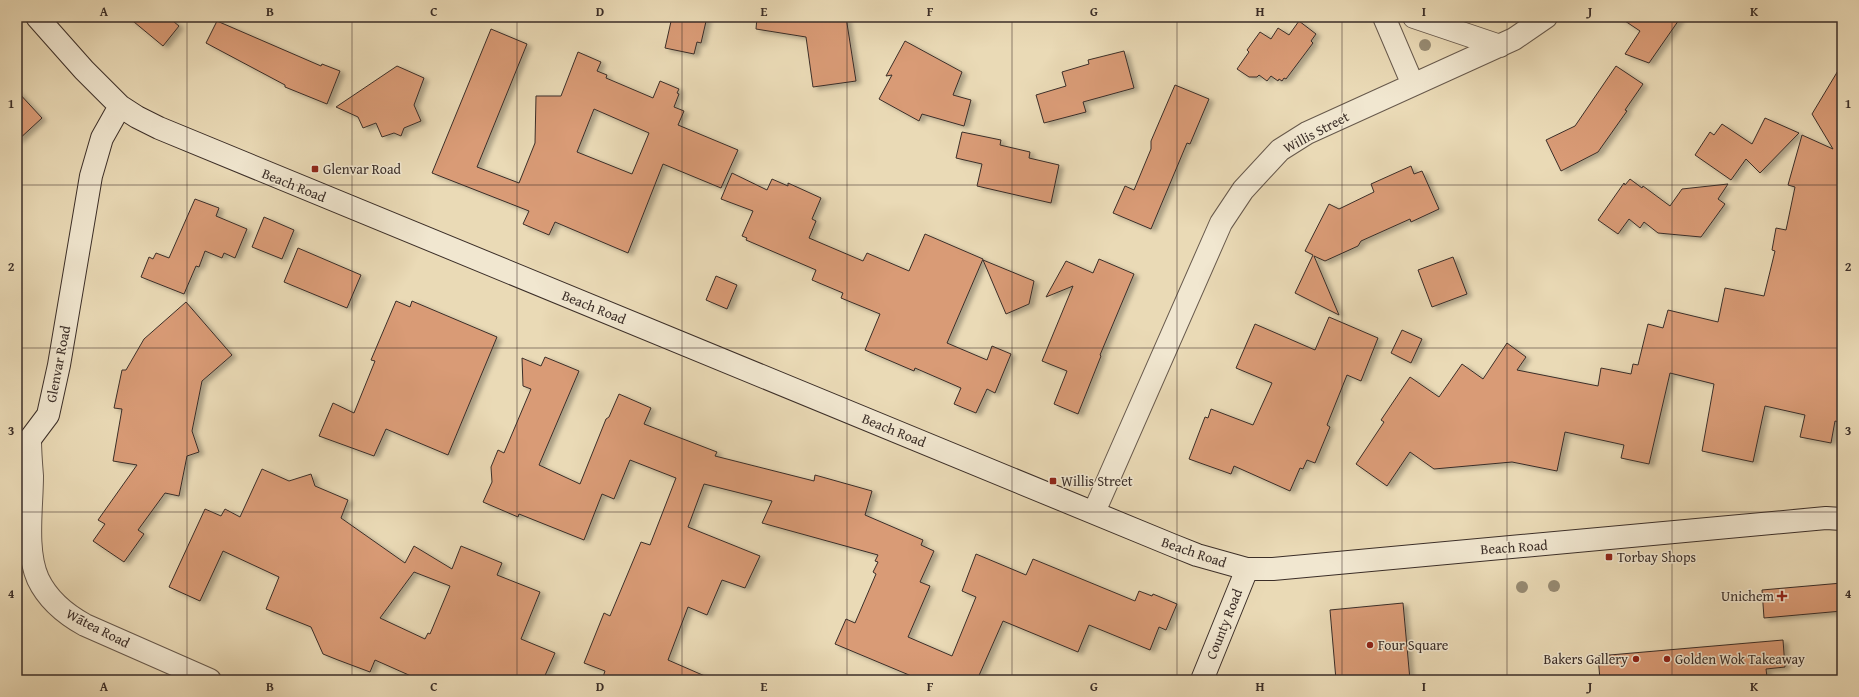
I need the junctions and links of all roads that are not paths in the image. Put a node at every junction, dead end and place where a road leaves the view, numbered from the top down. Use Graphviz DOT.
graph roads {
  1 [pos="37,17"];
  2 [pos="1384,17"];
  3 [pos="1414,17"];
  4 [pos="1546,17"];
  5 [pos="1500,46"];
  6 [pos="1414,86"];
  7 [pos="120,106"];
  8 [pos="24,444"];
  9 [pos="1094,512"];
  10 [pos="1837,515"];
  11 [pos="1247,568"];
  12 [pos="210,680"];
  13 [pos="1202,680"];
  1 -- 7 [label="main road, Beach Road"];
  2 -- 6 [label="main road"];
  3 -- 5 [label="main road"];
  4 -- 5 [label="main road, Willis Street"];
  5 -- 6 [label="main road, Willis Street"];
  6 -- 9 [label="main road, Willis Street"];
  7 -- 8 [label="main road, Glenvar Road"];
  7 -- 9 [label="main road, Beach Road"];
  8 -- 12 [label="main road, Wātea Road"];
  9 -- 11 [label="main road, Beach Road"];
  10 -- 11 [label="main road, Beach Road"];
  11 -- 13 [label="main road, County Road"];
}
